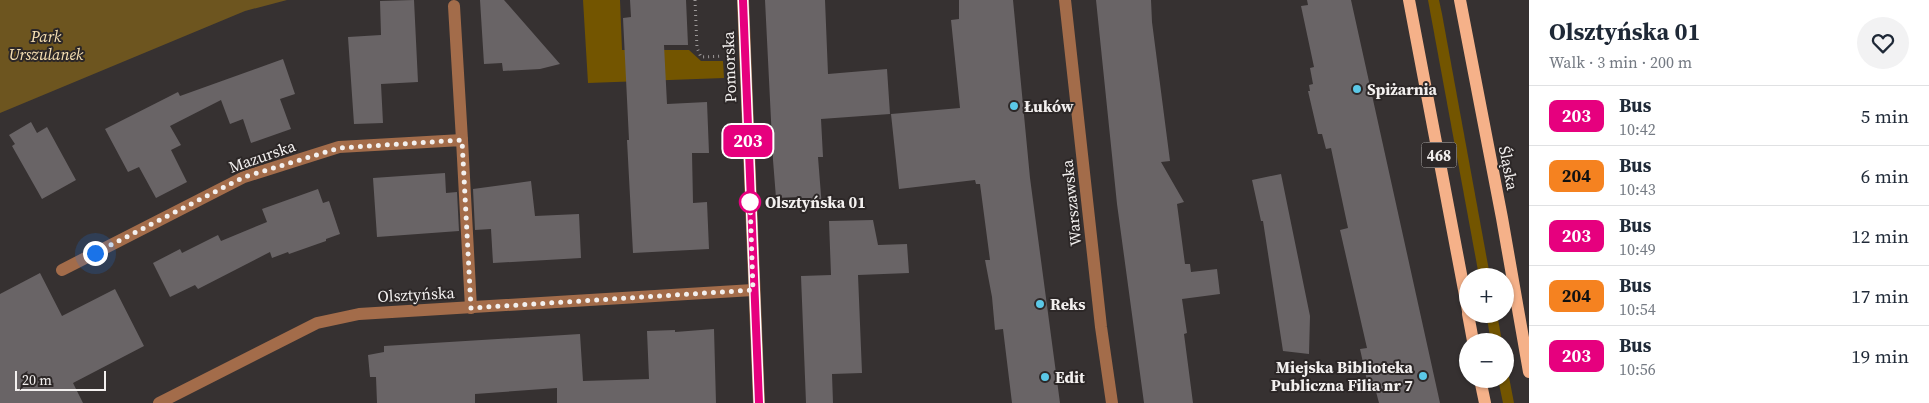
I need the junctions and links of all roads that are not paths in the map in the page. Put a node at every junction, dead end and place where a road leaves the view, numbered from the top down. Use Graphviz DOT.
graph roads {
  1 [pos="743,0"];
  2 [pos="1065,0"];
  3 [pos="1409,0"];
  4 [pos="1460,0"];
  5 [pos="454,6"];
  6 [pos="462,140"];
  7 [pos="1460,268"];
  8 [pos="62,270"];
  9 [pos="753,290"];
  10 [pos="471,308"];
  11 [pos="1529,372"];
  12 [pos="1482,388"];
  13 [pos="159,403"];
  14 [pos="758,403"];
  15 [pos="1112,403"];
  16 [pos="1485,403"];
  1 -- 9 [label="street, Pomorska"];
  2 -- 15 [label="street, Warszawska"];
  3 -- 7 [label="main road, 468"];
  4 -- 11 [label="main road, Śląska"];
  5 -- 6 [label="street"];
  6 -- 8 [label="street, Mazurska"];
  6 -- 10 [label="street"];
  9 -- 10 [label="street, Olsztyńska"];
  9 -- 14 [label="street, Pomorska"];
  10 -- 13 [label="street, Olsztyńska"];
  12 -- 16 [label="main road"];
}
